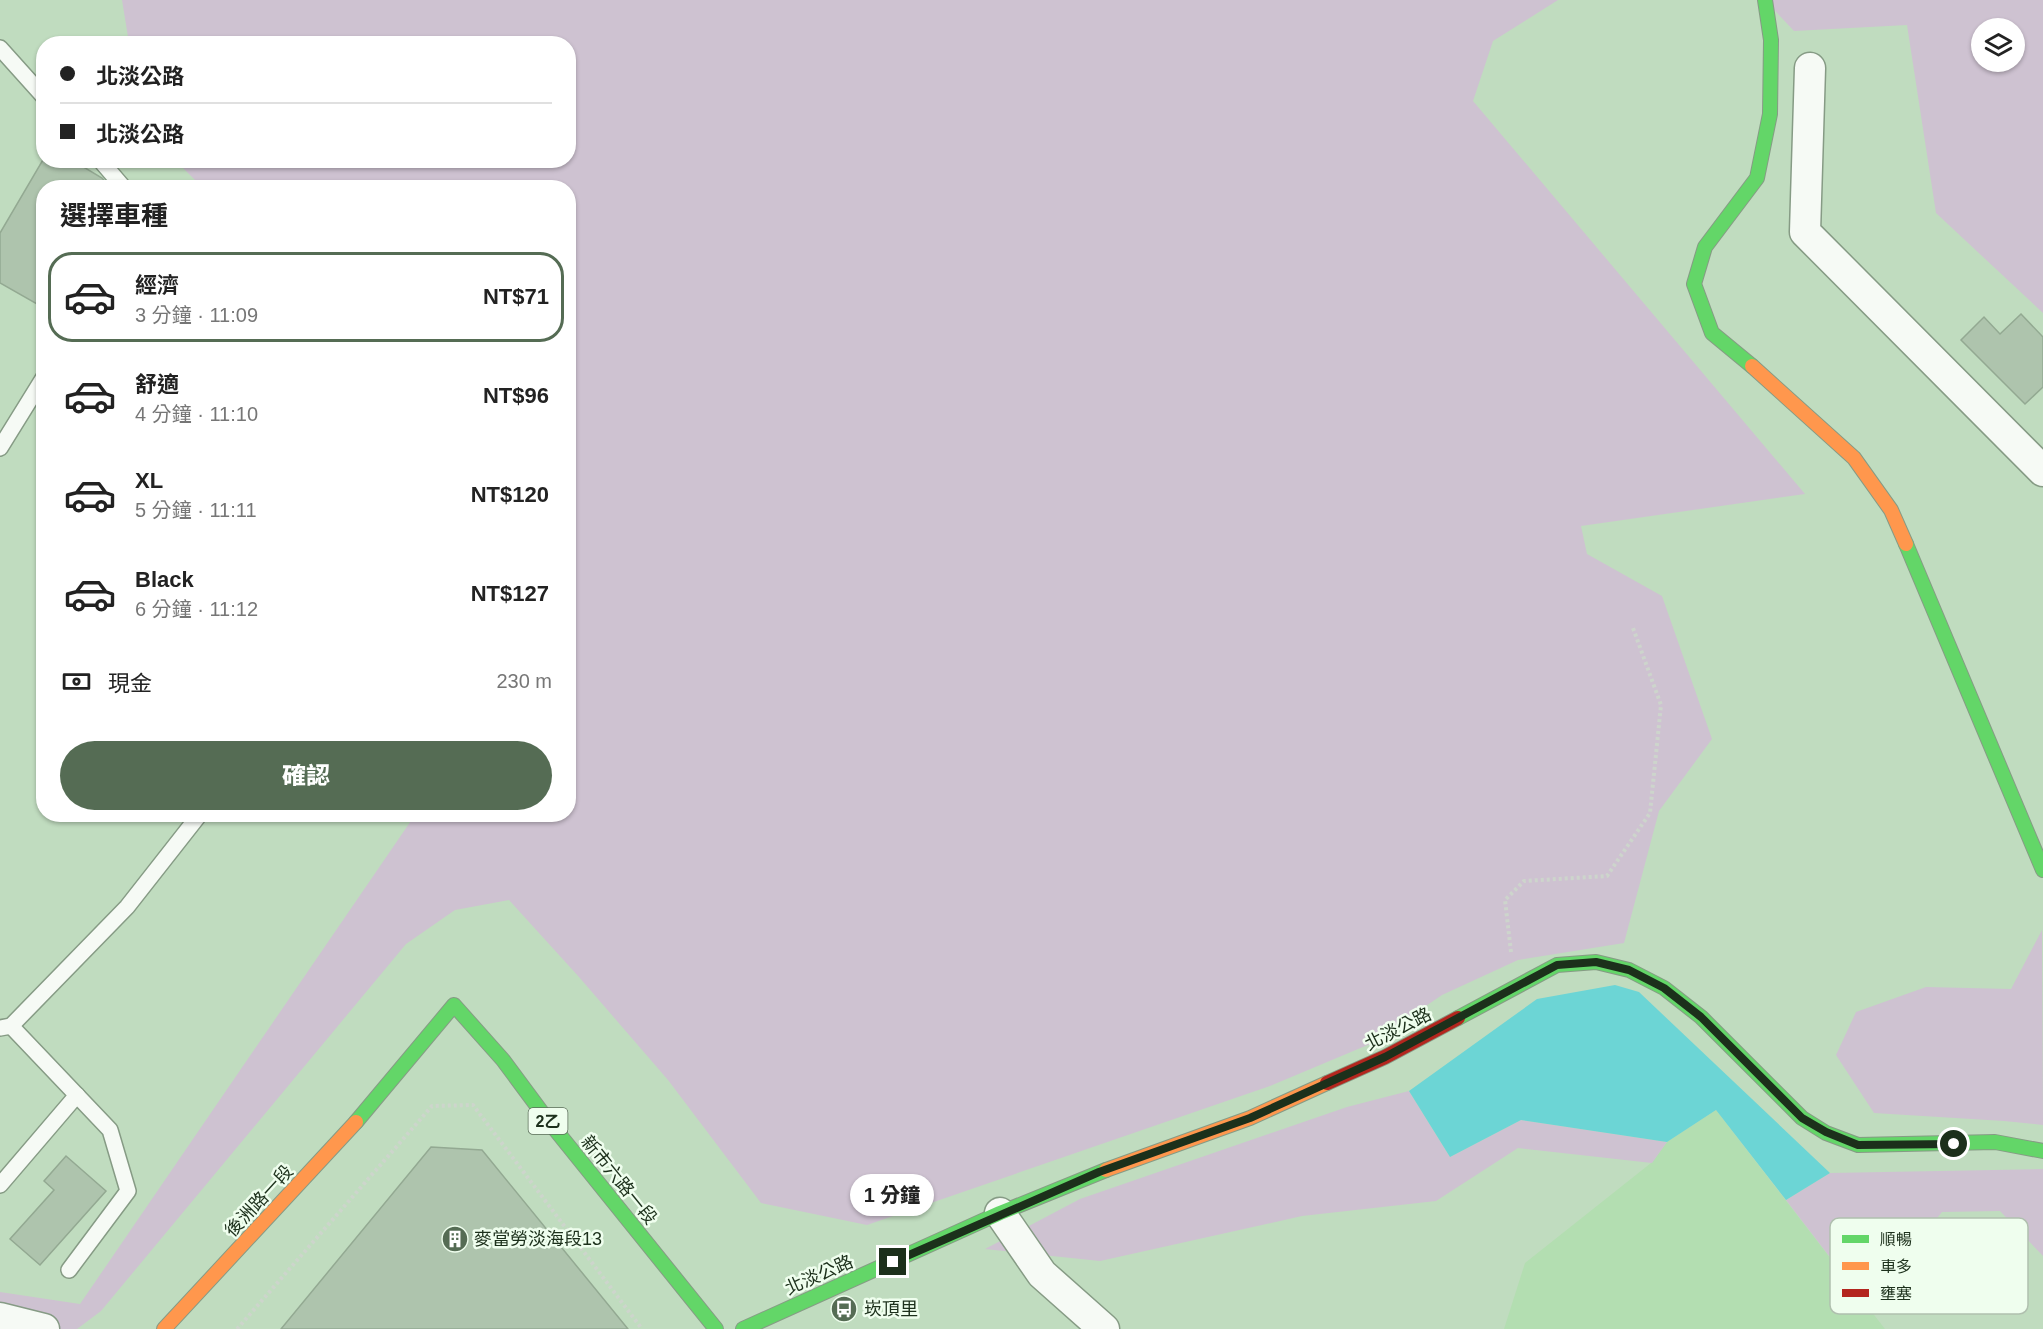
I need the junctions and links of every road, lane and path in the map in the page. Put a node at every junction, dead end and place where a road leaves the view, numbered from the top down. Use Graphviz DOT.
graph roads {
  1 [pos="1765,0"];
  2 [pos="0,48"];
  3 [pos="1810,68"];
  4 [pos="36,88"];
  5 [pos="107,168"];
  6 [pos="117,180"];
  7 [pos="36,391"];
  8 [pos="0,448"];
  9 [pos="2043,471"];
  10 [pos="1633,628"];
  11 [pos="194,822"];
  12 [pos="2043,870"];
  13 [pos="1516,988"];
  14 [pos="6,1027"];
  15 [pos="77,1095"];
  16 [pos="380,1096"];
  17 [pos="2043,1151"];
  18 [pos="0,1185"];
  19 [pos="1000,1213"];
  20 [pos="69,1270"];
  21 [pos="0,1318"];
  22 [pos="44,1329"];
  23 [pos="164,1329"];
  24 [pos="237,1329"];
  25 [pos="642,1329"];
  26 [pos="716,1329"];
  27 [pos="743,1329"];
  28 [pos="1104,1329"];
  1 -- 12 [label="main road"];
  2 -- 4 [label="lane"];
  3 -- 9 [label="street"];
  5 -- 6 [label="lane"];
  7 -- 8 [label="lane"];
  10 -- 13 [label="path"];
  11 -- 14 [label="lane"];
  13 -- 17 [label="main road, 北淡公路"];
  13 -- 19 [label="main road, 北淡公路"];
  14 -- 15 [label="lane"];
  15 -- 18 [label="lane"];
  15 -- 20 [label="lane"];
  16 -- 23 [label="main road, 後洲路一段 / 2乙"];
  16 -- 26 [label="main road, 新市六路一段 / 2乙"];
  19 -- 27 [label="main road, 北淡公路"];
  19 -- 28 [label="street"];
  21 -- 22 [label="street"];
  24 -- 25 [label="path"];
}
